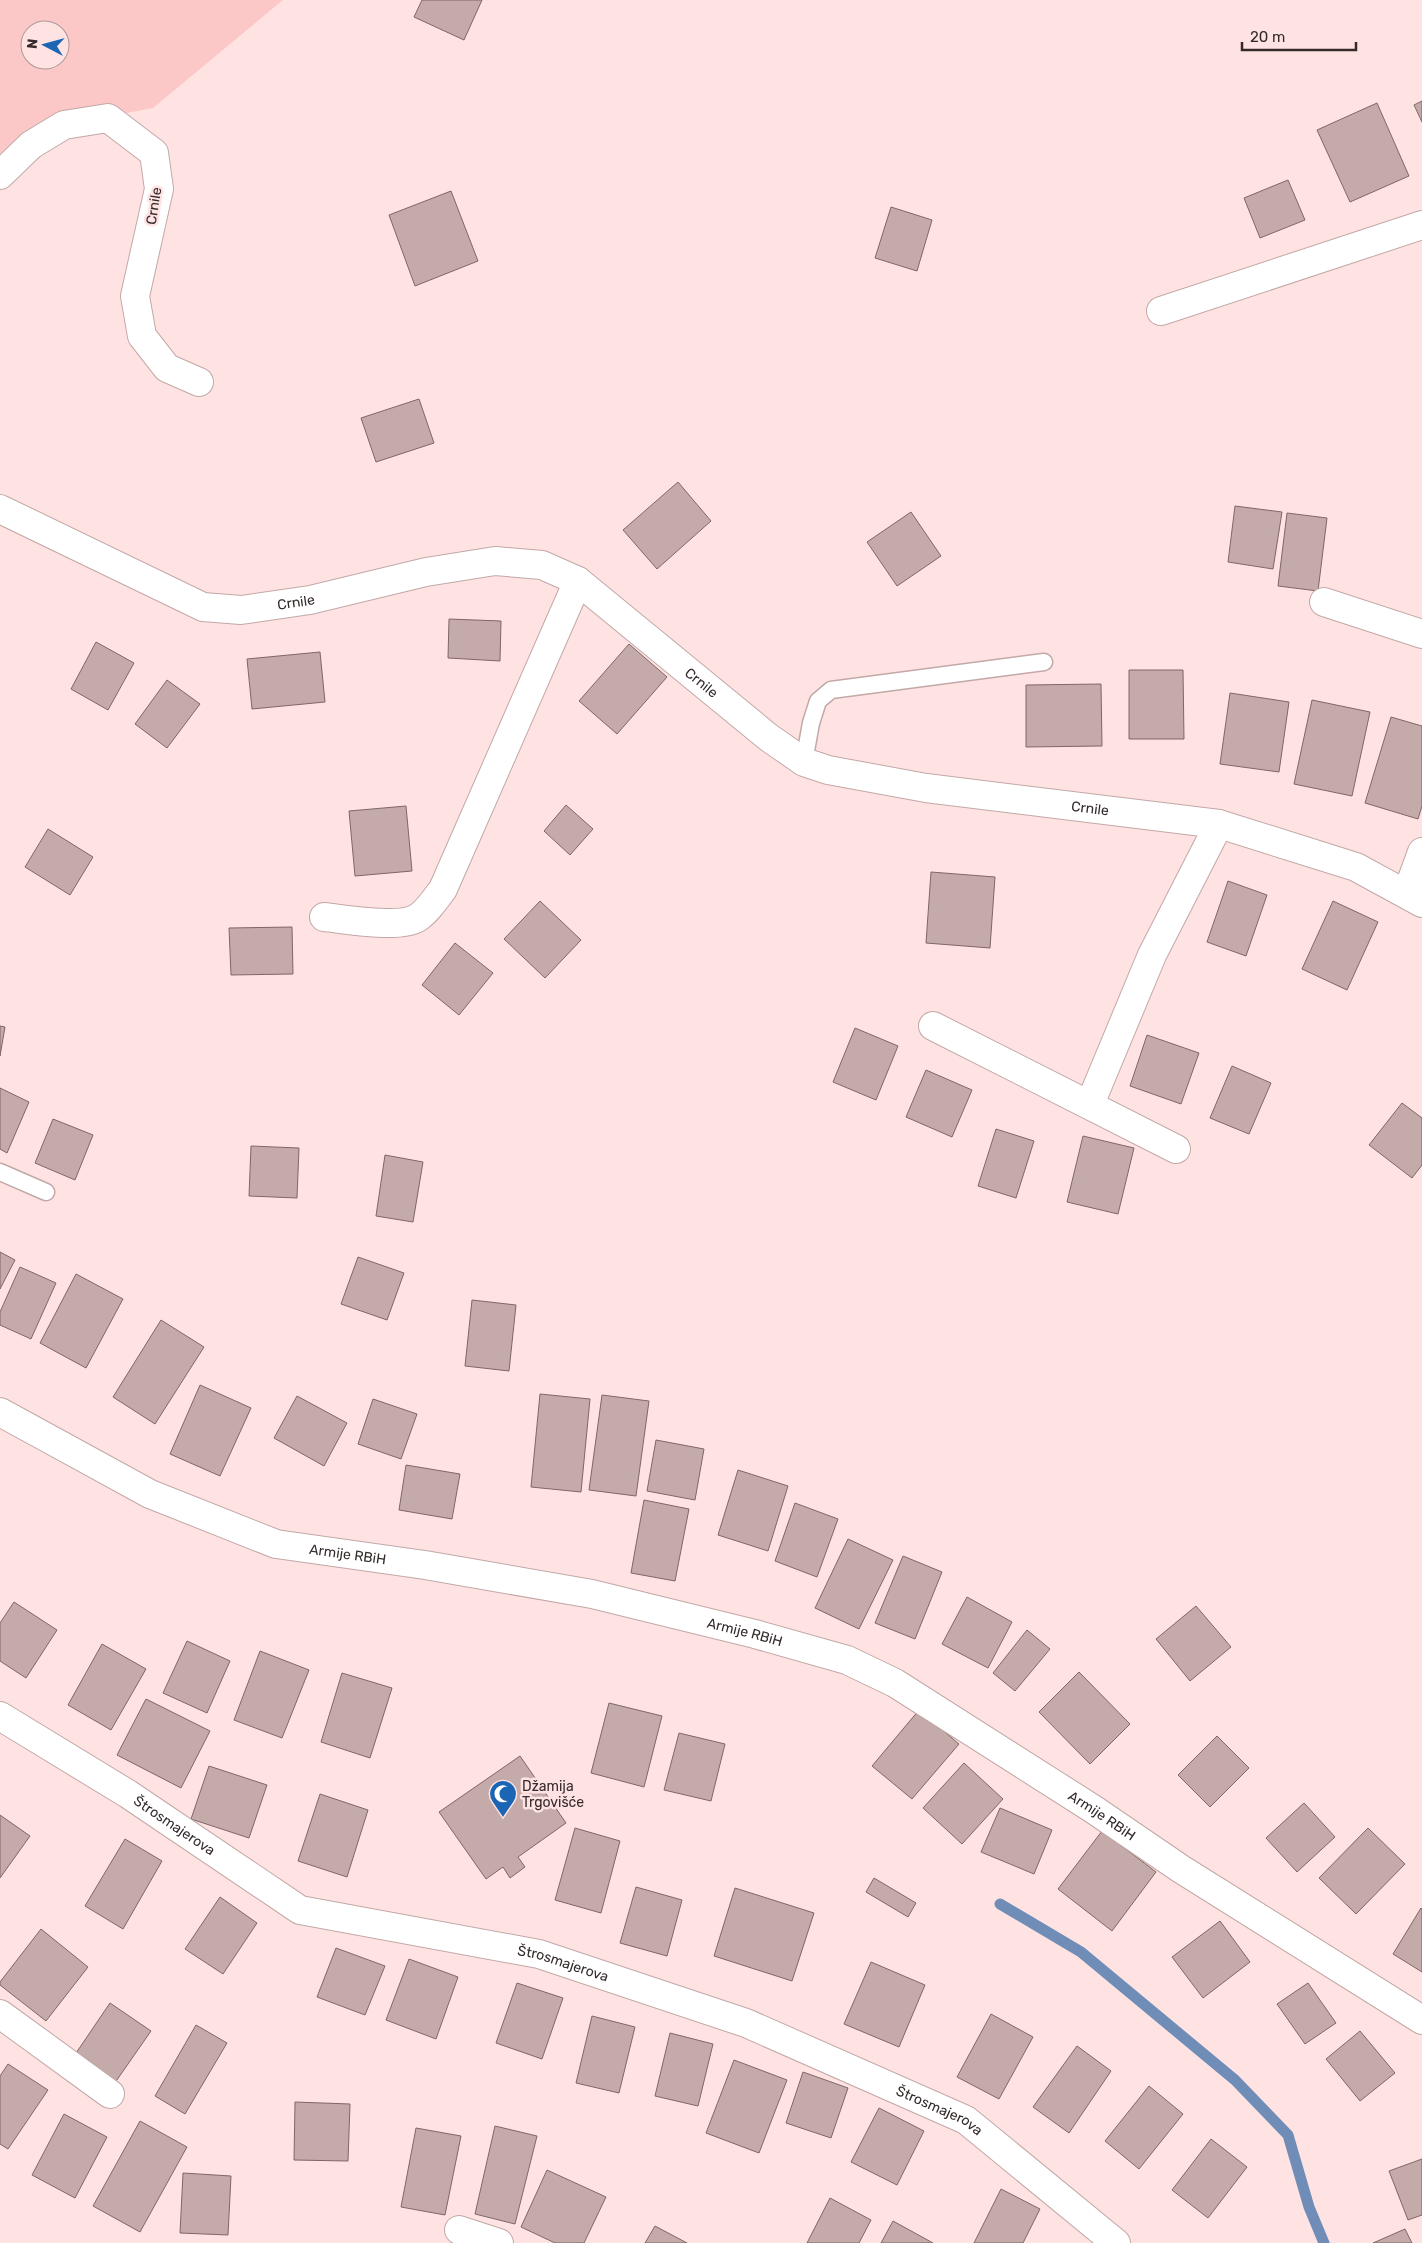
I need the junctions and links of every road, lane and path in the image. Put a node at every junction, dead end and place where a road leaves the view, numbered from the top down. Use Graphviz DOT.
graph roads {
  1 [pos="0,175"];
  2 [pos="1422,225"];
  3 [pos="1161,311"];
  4 [pos="199,382"];
  5 [pos="0,509"];
  6 [pos="578,581"];
  7 [pos="1324,602"];
  8 [pos="1422,634"];
  9 [pos="1044,662"];
  10 [pos="804,762"];
  11 [pos="1219,824"];
  12 [pos="1422,852"];
  13 [pos="1414,898"];
  14 [pos="324,917"];
  15 [pos="933,1026"];
  16 [pos="1090,1104"];
  17 [pos="1176,1149"];
  18 [pos="0,1172"];
  19 [pos="46,1192"];
  20 [pos="0,1412"];
  21 [pos="0,1716"];
  22 [pos="0,2014"];
  23 [pos="1422,2020"];
  24 [pos="110,2094"];
  25 [pos="459,2230"];
  26 [pos="499,2243"];
  27 [pos="1116,2243"];
  1 -- 4 [label="street, Crnile"];
  2 -- 3 [label="street"];
  5 -- 6 [label="street, Crnile"];
  6 -- 10 [label="street, Crnile"];
  6 -- 14 [label="street"];
  7 -- 8 [label="street"];
  9 -- 10 [label="lane"];
  10 -- 11 [label="street, Crnile"];
  11 -- 13 [label="street, Crnile"];
  11 -- 16 [label="street"];
  12 -- 13 [label="street"];
  15 -- 16 [label="street"];
  16 -- 17 [label="street"];
  18 -- 19 [label="lane"];
  20 -- 23 [label="street, Armije RBiH"];
  21 -- 27 [label="street, Štrosmajerova"];
  22 -- 24 [label="street"];
  25 -- 26 [label="street"];
}
